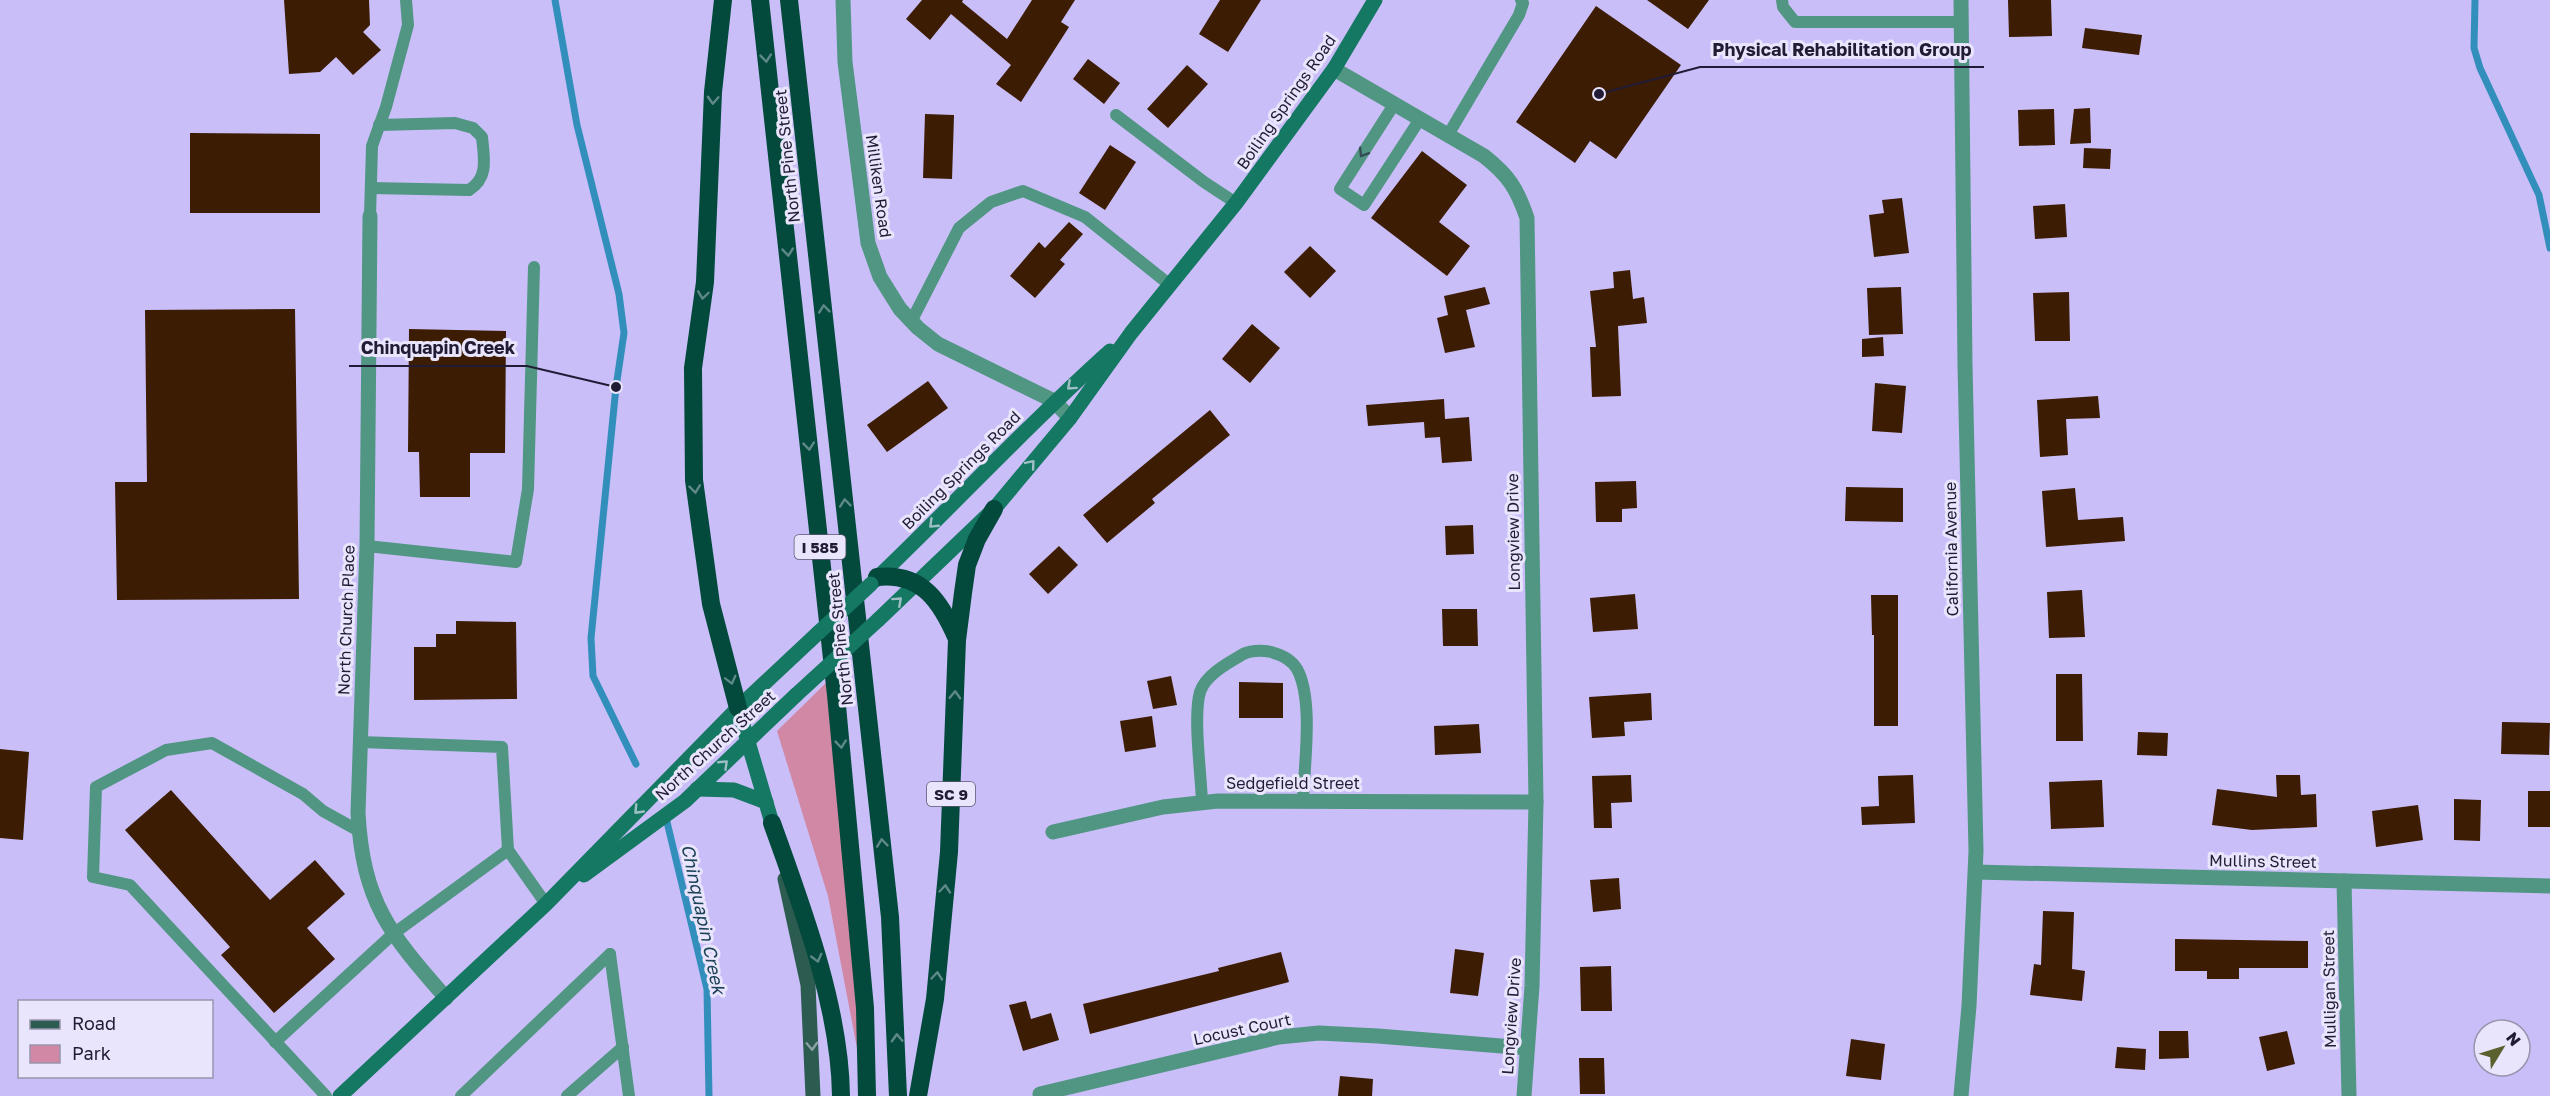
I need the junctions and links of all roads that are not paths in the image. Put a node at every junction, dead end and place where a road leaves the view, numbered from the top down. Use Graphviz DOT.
graph roads {
  1 [pos="406,0"];
  2 [pos="723,0"];
  3 [pos="760,0"];
  4 [pos="789,0"];
  5 [pos="843,0"];
  6 [pos="1375,0"];
  7 [pos="1521,0"];
  8 [pos="1782,0"];
  9 [pos="1961,0"];
  10 [pos="1962,22"];
  11 [pos="1334,69"];
  12 [pos="1395,103"];
  13 [pos="1116,115"];
  14 [pos="1420,119"];
  15 [pos="379,125"];
  16 [pos="1448,135"];
  17 [pos="371,188"];
  18 [pos="1236,203"];
  19 [pos="370,216"];
  20 [pos="534,267"];
  21 [pos="1170,285"];
  22 [pos="911,322"];
  23 [pos="1131,333"];
  24 [pos="1054,401"];
  25 [pos="1070,418"];
  26 [pos="994,509"];
  27 [pos="367,546"];
  28 [pos="874,580"];
  29 [pos="918,584"];
  30 [pos="818,633"];
  31 [pos="957,640"];
  32 [pos="846,649"];
  33 [pos="738,708"];
  34 [pos="747,741"];
  35 [pos="360,742"];
  36 [pos="697,789"];
  37 [pos="1303,801"];
  38 [pos="766,802"];
  39 [pos="1202,802"];
  40 [pos="1536,802"];
  41 [pos="772,823"];
  42 [pos="359,831"];
  43 [pos="1053,832"];
  44 [pos="508,850"];
  45 [pos="1976,873"];
  46 [pos="2344,881"];
  47 [pos="2550,886"];
  48 [pos="546,904"];
  49 [pos="393,934"];
  50 [pos="446,998"];
  51 [pos="275,1042"];
  52 [pos="623,1047"];
  53 [pos="1527,1048"];
  54 [pos="1040,1094"];
  55 [pos="326,1096"];
  56 [pos="340,1096"];
  57 [pos="461,1096"];
  58 [pos="567,1096"];
  59 [pos="629,1096"];
  60 [pos="813,1096"];
  61 [pos="841,1096"];
  62 [pos="867,1096"];
  63 [pos="898,1096"];
  64 [pos="918,1096"];
  65 [pos="1524,1096"];
  66 [pos="1960,1096"];
  67 [pos="2349,1096"];
  1 -- 15 [label="lane"];
  2 -- 33 [label="highway, one-way"];
  3 -- 62 [label="highway, North Pine Street / I 585, one-way"];
  63 -- 4 [label="highway, North Pine Street / I 585, one-way"];
  5 -- 22 [label="street, Milliken Road"];
  6 -- 11 [label="main road, Boiling Springs Road / SC 9"];
  7 -- 16 [label="lane"];
  8 -- 10 [label="lane"];
  9 -- 10 [label="street, California Avenue"];
  10 -- 45 [label="street, California Avenue"];
  11 -- 12 [label="street, Longview Drive"];
  11 -- 18 [label="main road, Boiling Springs Road / SC 9"];
  12 -- 14 [label="street, Longview Drive"];
  12 -- 14 [label="lane, one-way"];
  13 -- 18 [label="lane"];
  14 -- 16 [label="street, Longview Drive"];
  15 -- 17 [label="lane"];
  15 -- 17 [label="lane"];
  16 -- 40 [label="street, Longview Drive"];
  17 -- 19 [label="lane"];
  18 -- 21 [label="main road, Boiling Springs Road / SC 9"];
  19 -- 27 [label="street, North Church Place"];
  20 -- 27 [label="lane"];
  21 -- 22 [label="lane"];
  21 -- 23 [label="main road, Boiling Springs Road / SC 9"];
  22 -- 24 [label="street, Milliken Road"];
  23 -- 24 [label="main road, Boiling Springs Road / SC 9, one-way"];
  23 -- 25 [label="main road, Boiling Springs Road / SC 9"];
  24 -- 25 [label="street, Milliken Road"];
  24 -- 28 [label="main road, Boiling Springs Road / SC 9, one-way"];
  26 -- 25 [label="main road, Boiling Springs Road / SC 9, one-way"];
  26 -- 29 [label="main road, Boiling Springs Road"];
  26 -- 31 [label="highway, SC 9"];
  27 -- 35 [label="street, North Church Place"];
  28 -- 29 [label="highway"];
  28 -- 30 [label="main road, Boiling Springs Road / SC 9, bridge"];
  29 -- 31 [label="highway"];
  32 -- 29 [label="main road, Boiling Springs Road, one-way, bridge"];
  30 -- 33 [label="main road, North Church Street / SC 9"];
  64 -- 31 [label="highway, SC 9, one-way"];
  32 -- 34 [label="main road, North Church Street, bridge"];
  33 -- 34 [label="main road"];
  33 -- 48 [label="main road, North Church Street, one-way"];
  36 -- 34 [label="main road, North Church Street, one-way"];
  34 -- 38 [label="main road"];
  35 -- 42 [label="street, North Church Place"];
  35 -- 44 [label="lane"];
  36 -- 38 [label="main road"];
  36 -- 48 [label="main road, North Church Street"];
  37 -- 39 [label="street, Sedgefield Street"];
  37 -- 39 [label="lane"];
  37 -- 40 [label="street, Sedgefield Street"];
  38 -- 41 [label="main road"];
  39 -- 43 [label="street, Sedgefield Street"];
  40 -- 53 [label="street, Longview Drive"];
  41 -- 60 [label="main road, one-way"];
  41 -- 61 [label="highway, one-way"];
  42 -- 49 [label="street, North Church Place"];
  42 -- 51 [label="lane"];
  44 -- 48 [label="lane"];
  44 -- 49 [label="lane"];
  45 -- 46 [label="street, Mullins Street"];
  45 -- 66 [label="street, California Avenue"];
  46 -- 47 [label="street, Mullins Street"];
  46 -- 67 [label="street, Mulligan Street"];
  48 -- 50 [label="main road, North Church Street"];
  49 -- 50 [label="street, North Church Place"];
  49 -- 51 [label="lane"];
  50 -- 56 [label="main road, North Church Street"];
  51 -- 55 [label="lane"];
  52 -- 57 [label="lane"];
  52 -- 58 [label="lane"];
  52 -- 59 [label="lane"];
  53 -- 54 [label="street, Locust Court"];
  53 -- 65 [label="street, Longview Drive"];
}
